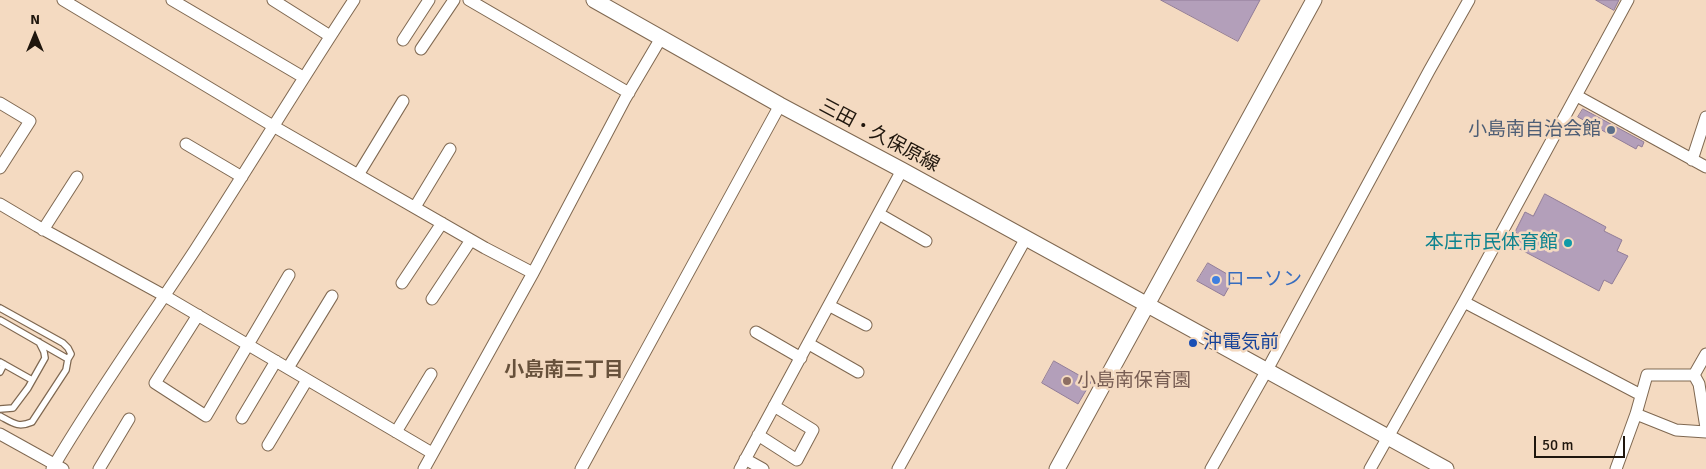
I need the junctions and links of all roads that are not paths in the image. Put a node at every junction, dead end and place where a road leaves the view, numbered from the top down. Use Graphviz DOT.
graph roads {
  1 [pos="63,0"];
  2 [pos="172,0"];
  3 [pos="273,0"];
  4 [pos="354,0"];
  5 [pos="429,0"];
  6 [pos="454,0"];
  7 [pos="469,0"];
  8 [pos="594,0"];
  9 [pos="1314,0"];
  10 [pos="1469,0"];
  11 [pos="1628,0"];
  12 [pos="330,36"];
  13 [pos="661,38"];
  14 [pos="404,40"];
  15 [pos="421,49"];
  16 [pos="303,77"];
  17 [pos="629,93"];
  18 [pos="1576,96"];
  19 [pos="402,102"];
  20 [pos="0,103"];
  21 [pos="780,105"];
  22 [pos="1706,117"];
  23 [pos="273,126"];
  24 [pos="186,144"];
  25 [pos="450,149"];
  26 [pos="1692,160"];
  27 [pos="1706,167"];
  28 [pos="0,168"];
  29 [pos="902,170"];
  30 [pos="358,175"];
  31 [pos="77,177"];
  32 [pos="242,177"];
  33 [pos="0,204"];
  34 [pos="415,207"];
  35 [pos="879,214"];
  36 [pos="442,223"];
  37 [pos="43,230"];
  38 [pos="1026,238"];
  39 [pos="471,240"];
  40 [pos="926,241"];
  41 [pos="533,273"];
  42 [pos="289,275"];
  43 [pos="402,282"];
  44 [pos="164,296"];
  45 [pos="332,296"];
  46 [pos="432,299"];
  47 [pos="1464,302"];
  48 [pos="1147,304"];
  49 [pos="830,306"];
  50 [pos="0,308"];
  51 [pos="198,315"];
  52 [pos="0,320"];
  53 [pos="866,325"];
  54 [pos="756,332"];
  55 [pos="38,341"];
  56 [pos="247,344"];
  57 [pos="809,344"];
  58 [pos="1706,354"];
  59 [pos="801,358"];
  60 [pos="68,359"];
  61 [pos="276,361"];
  62 [pos="2,363"];
  63 [pos="288,368"];
  64 [pos="1267,370"];
  65 [pos="0,372"];
  66 [pos="858,372"];
  67 [pos="431,374"];
  68 [pos="1694,375"];
  69 [pos="32,380"];
  70 [pos="307,380"];
  71 [pos="1641,396"];
  72 [pos="774,406"];
  73 [pos="0,408"];
  74 [pos="1636,414"];
  75 [pos="0,416"];
  76 [pos="242,418"];
  77 [pos="129,419"];
  78 [pos="1706,428"];
  79 [pos="396,432"];
  80 [pos="1706,432"];
  81 [pos="0,434"];
  82 [pos="758,435"];
  83 [pos="1388,437"];
  84 [pos="268,445"];
  85 [pos="432,452"];
  86 [pos="743,464"];
  87 [pos="56,467"];
  88 [pos="99,469"];
  89 [pos="424,469"];
  90 [pos="581,469"];
  91 [pos="763,469"];
  92 [pos="898,469"];
  93 [pos="1057,469"];
  94 [pos="1212,469"];
  95 [pos="1370,469"];
  96 [pos="1446,469"];
  97 [pos="1616,469"];
  1 -- 23 [label="street"];
  2 -- 16 [label="street"];
  3 -- 12 [label="street"];
  4 -- 12 [label="street"];
  5 -- 14 [label="street"];
  6 -- 15 [label="street"];
  7 -- 17 [label="street"];
  8 -- 13 [label="street, 三田・久保原線"];
  9 -- 48 [label="street"];
  10 -- 64 [label="street"];
  11 -- 18 [label="street"];
  12 -- 16 [label="street"];
  13 -- 17 [label="street"];
  13 -- 21 [label="street, 三田・久保原線"];
  16 -- 23 [label="street"];
  17 -- 41 [label="street"];
  18 -- 26 [label="street"];
  18 -- 47 [label="street"];
  19 -- 30 [label="street"];
  20 -- 28 [label="street"];
  21 -- 29 [label="street, 三田・久保原線"];
  21 -- 90 [label="street"];
  22 -- 26 [label="street"];
  23 -- 30 [label="street"];
  23 -- 32 [label="street"];
  24 -- 32 [label="street"];
  25 -- 34 [label="street"];
  26 -- 27 [label="street"];
  29 -- 35 [label="street"];
  29 -- 38 [label="street, 三田・久保原線"];
  30 -- 34 [label="street"];
  31 -- 37 [label="street"];
  32 -- 44 [label="street"];
  33 -- 37 [label="street"];
  34 -- 36 [label="street"];
  35 -- 40 [label="street"];
  35 -- 49 [label="street"];
  36 -- 39 [label="street"];
  36 -- 43 [label="street"];
  37 -- 44 [label="street"];
  38 -- 48 [label="street, 三田・久保原線"];
  38 -- 92 [label="street"];
  39 -- 41 [label="street"];
  39 -- 46 [label="street"];
  41 -- 85 [label="street"];
  42 -- 56 [label="street"];
  44 -- 51 [label="street"];
  44 -- 87 [label="street"];
  45 -- 63 [label="street"];
  47 -- 71 [label="street"];
  47 -- 83 [label="street"];
  48 -- 64 [label="street, 三田・久保原線"];
  48 -- 93 [label="street"];
  49 -- 53 [label="street"];
  49 -- 57 [label="street"];
  50 -- 60 [label="lane"];
  51 -- 56 [label="street"];
  51 -- 56 [label="street"];
  52 -- 55 [label="lane"];
  54 -- 59 [label="street"];
  55 -- 60 [label="lane"];
  55 -- 69 [label="lane"];
  56 -- 61 [label="street"];
  57 -- 59 [label="street"];
  57 -- 66 [label="street"];
  58 -- 68 [label="street"];
  59 -- 72 [label="street"];
  60 -- 75 [label="lane"];
  61 -- 63 [label="street"];
  61 -- 76 [label="street"];
  62 -- 65 [label="lane"];
  62 -- 69 [label="lane"];
  63 -- 70 [label="street"];
  64 -- 83 [label="street, 三田・久保原線"];
  64 -- 94 [label="street"];
  67 -- 79 [label="street"];
  68 -- 71 [label="street"];
  68 -- 78 [label="street"];
  69 -- 73 [label="lane"];
  70 -- 79 [label="street"];
  70 -- 84 [label="street"];
  71 -- 74 [label="street"];
  72 -- 82 [label="street"];
  72 -- 82 [label="street"];
  74 -- 80 [label="street"];
  74 -- 97 [label="street"];
  77 -- 88 [label="street"];
  79 -- 85 [label="street"];
  81 -- 87 [label="street"];
  82 -- 86 [label="street"];
  83 -- 95 [label="street"];
  83 -- 96 [label="street, 三田・久保原線"];
  85 -- 89 [label="street"];
  86 -- 91 [label="street"];
}
